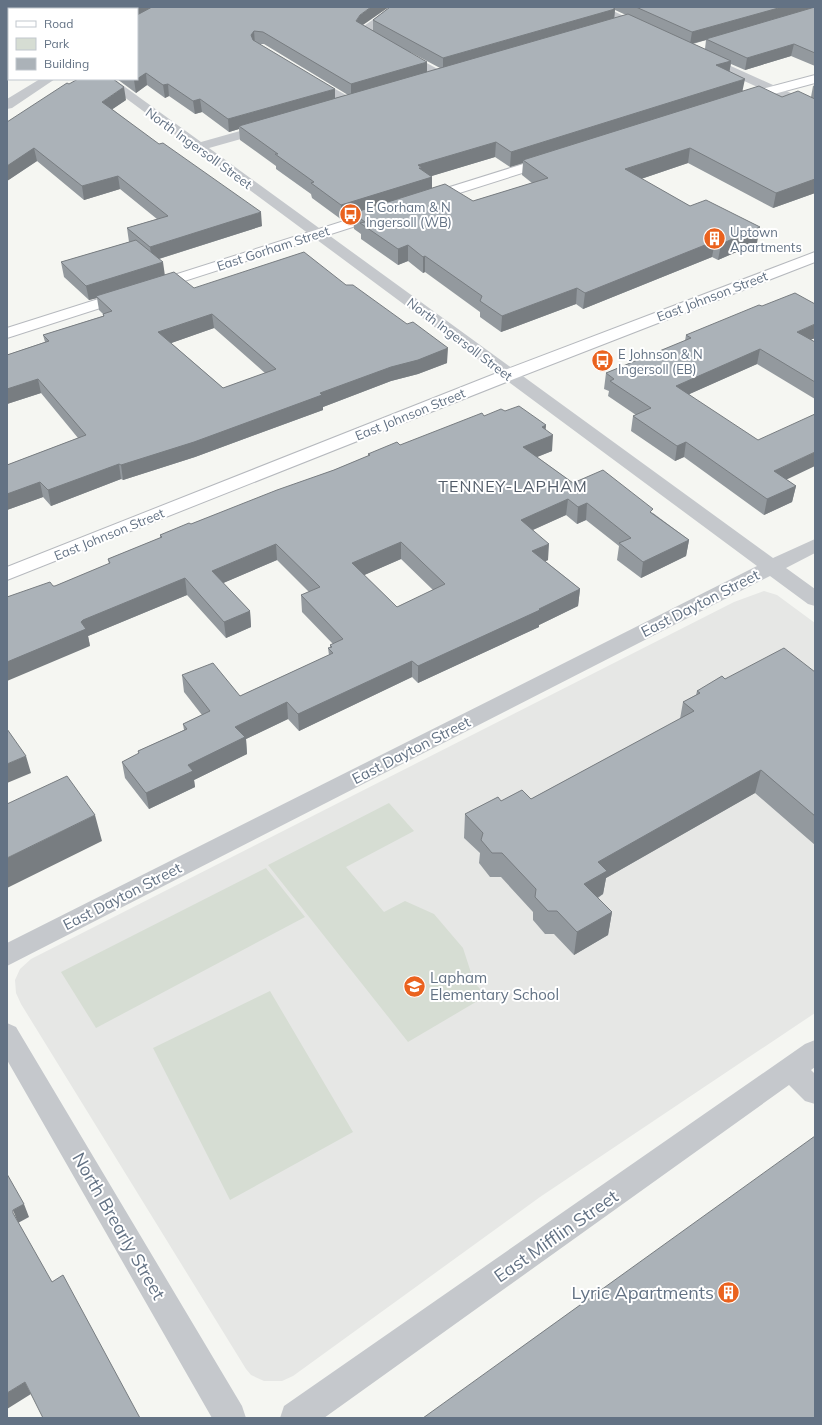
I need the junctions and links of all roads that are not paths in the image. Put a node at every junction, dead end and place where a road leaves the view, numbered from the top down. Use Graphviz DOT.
graph roads {
  1 [pos="399,7"];
  2 [pos="596,7"];
  3 [pos="628,22"];
  4 [pos="612,26"];
  5 [pos="655,34"];
  6 [pos="696,48"];
  7 [pos="298,72"];
  8 [pos="456,72"];
  9 [pos="441,76"];
  10 [pos="47,80"];
  11 [pos="107,80"];
  12 [pos="815,80"];
  13 [pos="426,81"];
  14 [pos="772,90"];
  15 [pos="365,98"];
  16 [pos="350,103"];
  17 [pos="725,104"];
  18 [pos="7,105"];
  19 [pos="335,107"];
  20 [pos="815,109"];
  21 [pos="283,122"];
  22 [pos="198,147"];
  23 [pos="565,155"];
  24 [pos="414,203"];
  25 [pos="398,208"];
  26 [pos="316,234"];
  27 [pos="815,256"];
  28 [pos="7,333"];
  29 [pos="508,375"];
  30 [pos="815,544"];
  31 [pos="771,567"];
  32 [pos="7,574"];
  33 [pos="815,599"];
  34 [pos="7,955"];
  35 [pos="7,1035"];
  36 [pos="815,1052"];
  37 [pos="791,1069"];
  38 [pos="815,1092"];
  39 [pos="230,1418"];
  40 [pos="296,1418"];
  1 -- 9 [label="street"];
  2 -- 3 [label="street"];
  3 -- 4 [label="street"];
  3 -- 5 [label="street"];
  6 -- 14 [label="street"];
  7 -- 16 [label="street"];
  8 -- 9 [label="street"];
  9 -- 13 [label="street"];
  10 -- 18 [label="street"];
  11 -- 22 [label="street, North Ingersoll Street"];
  12 -- 14 [label="main road"];
  14 -- 17 [label="main road"];
  14 -- 20 [label="street"];
  15 -- 16 [label="street"];
  16 -- 19 [label="street"];
  21 -- 22 [label="street"];
  22 -- 26 [label="street, North Ingersoll Street"];
  23 -- 24 [label="main road"];
  25 -- 26 [label="main road, East Gorham Street"];
  26 -- 28 [label="main road, East Gorham Street"];
  26 -- 29 [label="street, North Ingersoll Street"];
  27 -- 29 [label="main road, East Johnson Street"];
  29 -- 31 [label="street, North Ingersoll Street"];
  29 -- 32 [label="main road, East Johnson Street"];
  30 -- 31 [label="street, East Dayton Street"];
  31 -- 33 [label="street, North Ingersoll Street"];
  31 -- 34 [label="street, East Dayton Street"];
  35 -- 39 [label="street, North Brearly Street"];
  36 -- 37 [label="street, East Mifflin Street"];
  37 -- 38 [label="street"];
  37 -- 40 [label="street, East Mifflin Street"];
}
